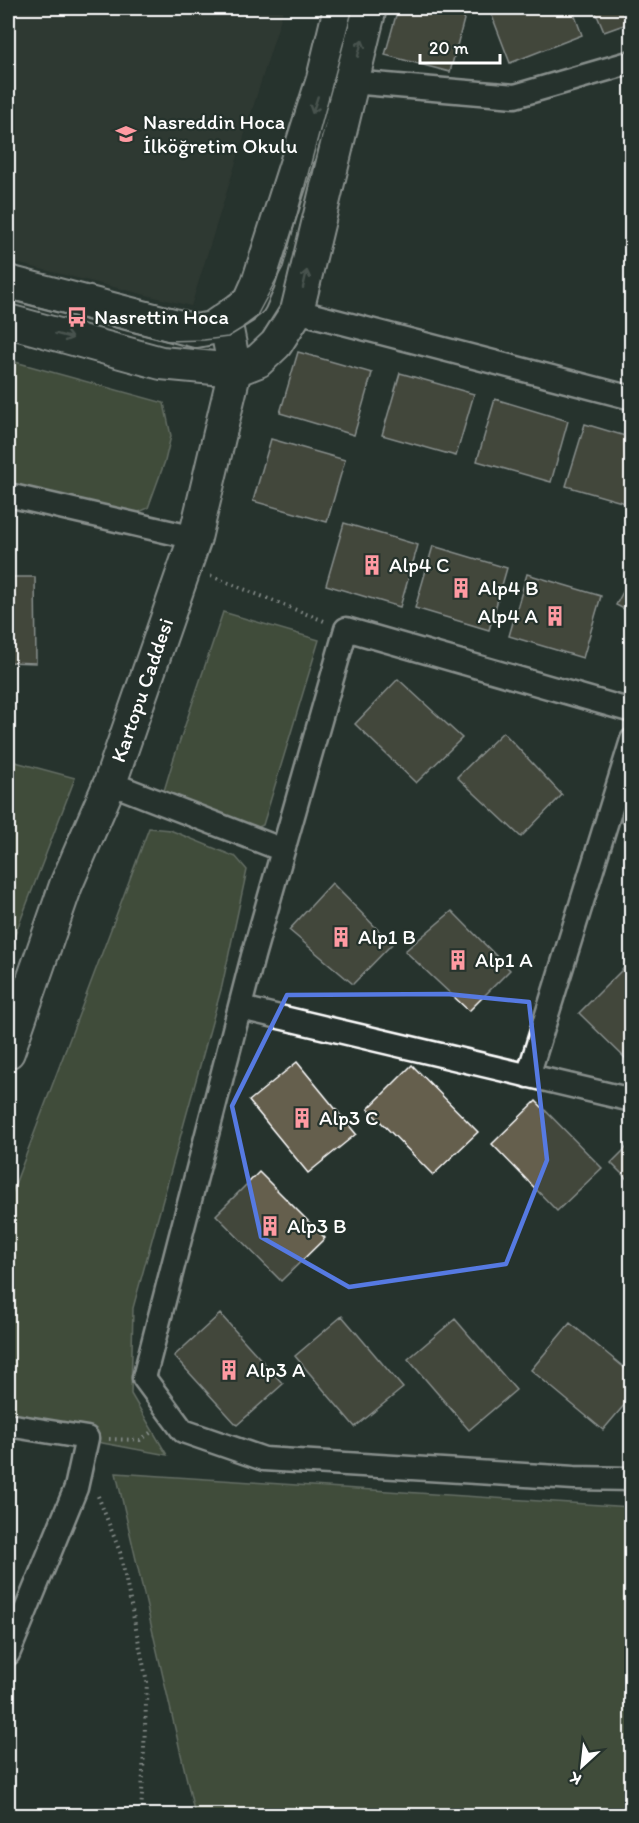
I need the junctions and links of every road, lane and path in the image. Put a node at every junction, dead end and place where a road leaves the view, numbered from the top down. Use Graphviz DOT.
graph roads {
  1 [pos="340,8"];
  2 [pos="370,8"];
  3 [pos="632,62"];
  4 [pos="351,82"];
  5 [pos="8,282"];
  6 [pos="297,311"];
  7 [pos="225,320"];
  8 [pos="8,321"];
  9 [pos="235,370"];
  10 [pos="632,398"];
  11 [pos="8,495"];
  12 [pos="190,552"];
  13 [pos="346,629"];
  14 [pos="632,711"];
  15 [pos="632,740"];
  16 [pos="110,783"];
  17 [pos="283,850"];
  18 [pos="241,1008"];
  19 [pos="8,1052"];
  20 [pos="528,1076"];
  21 [pos="632,1100"];
  22 [pos="8,1425"];
  23 [pos="157,1428"];
  24 [pos="87,1438"];
  25 [pos="81,1468"];
  26 [pos="632,1479"];
  27 [pos="8,1654"];
  28 [pos="141,1815"];
  1 -- 7 [label="main road, one-way"];
  4 -- 2 [label="main road, one-way"];
  3 -- 4 [label="street"];
  6 -- 4 [label="main road, one-way"];
  5 -- 7 [label="main road"];
  6 -- 9 [label="main road"];
  6 -- 10 [label="street"];
  7 -- 9 [label="main road, Kartopu Caddesi"];
  8 -- 9 [label="main road, one-way"];
  9 -- 12 [label="main road, Kartopu Caddesi"];
  11 -- 12 [label="street"];
  12 -- 13 [label="path"];
  12 -- 16 [label="main road, Kartopu Caddesi"];
  13 -- 14 [label="street"];
  13 -- 17 [label="street"];
  15 -- 20 [label="street"];
  16 -- 17 [label="street"];
  16 -- 19 [label="main road, Kartopu Caddesi"];
  17 -- 18 [label="street"];
  18 -- 20 [label="street"];
  18 -- 26 [label="street"];
  20 -- 21 [label="street"];
  22 -- 24 [label="street"];
  23 -- 24 [label="path"];
  24 -- 25 [label="street"];
  25 -- 27 [label="street"];
  25 -- 28 [label="path"];
}
